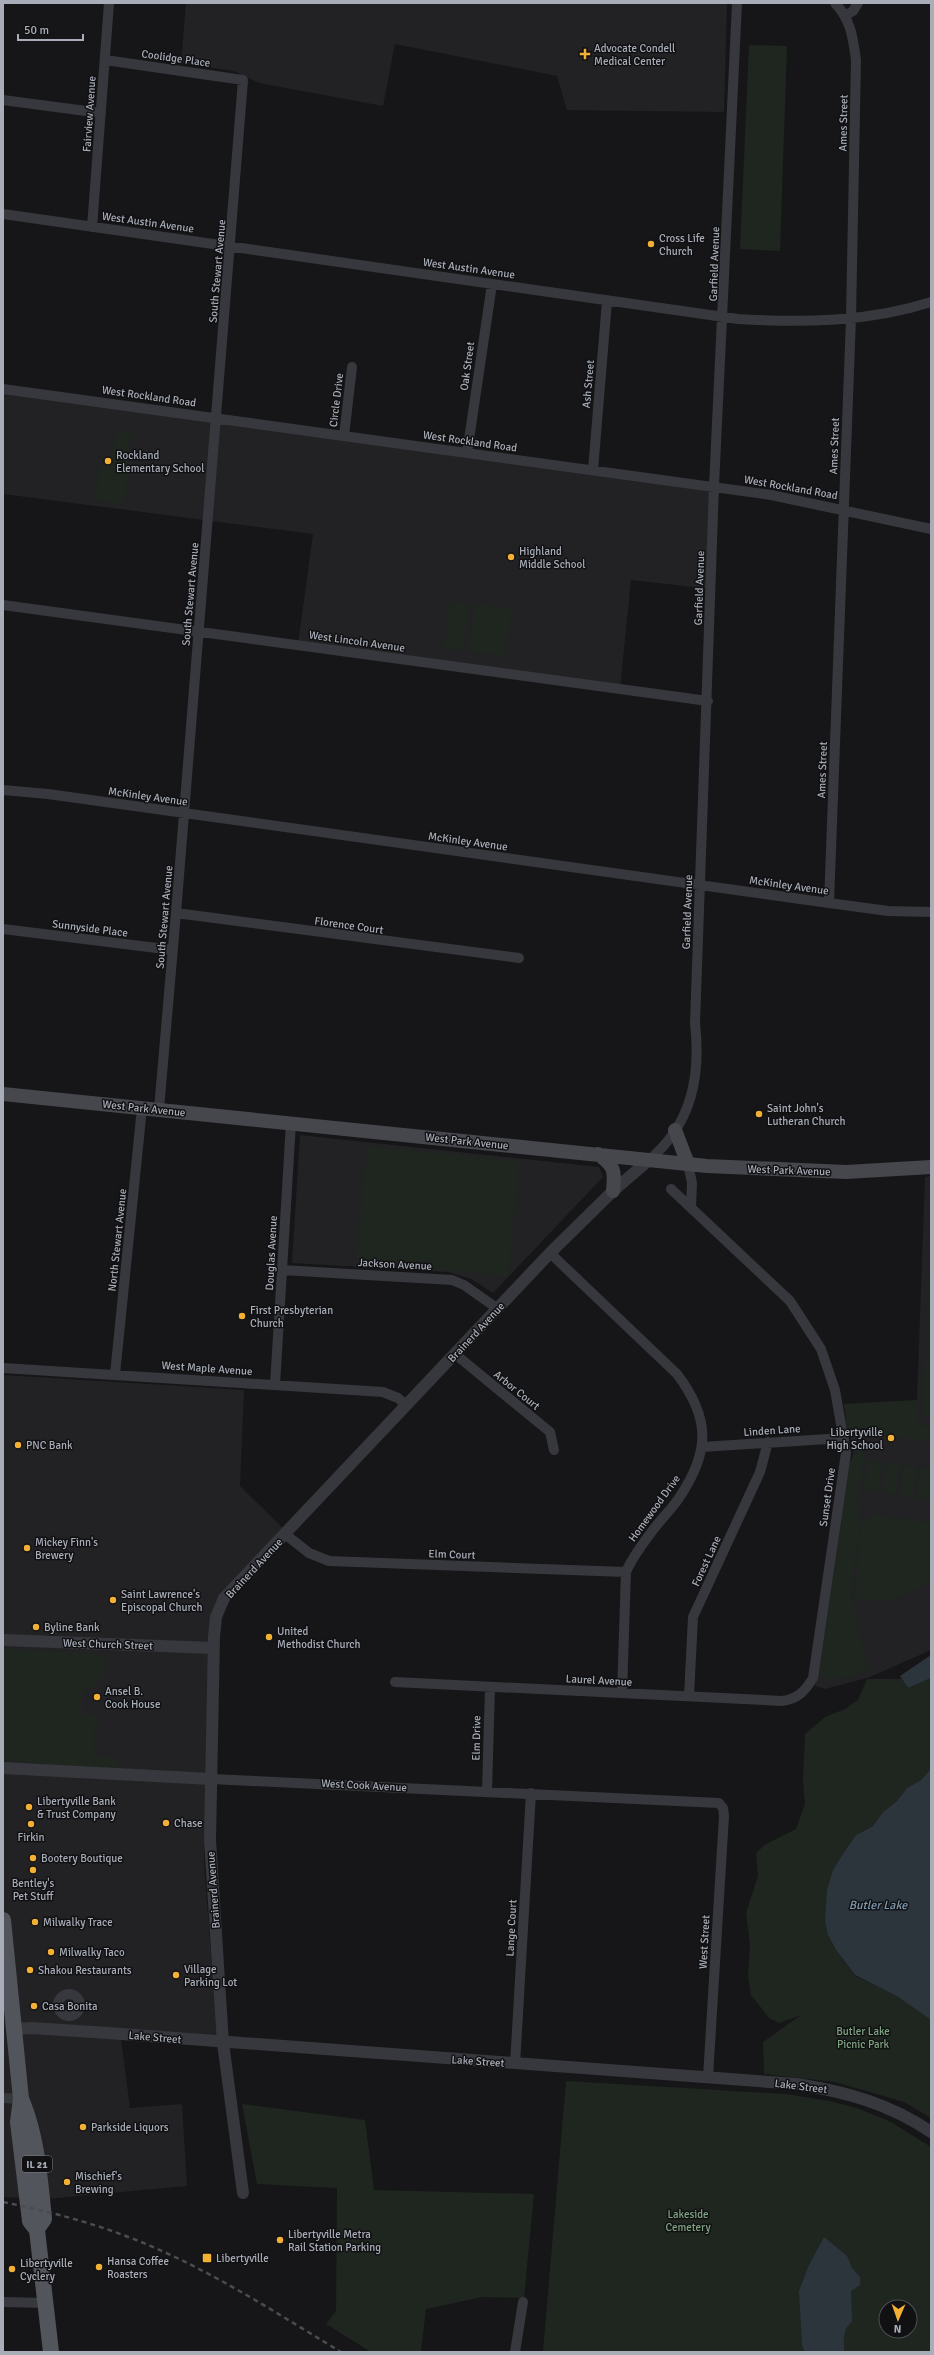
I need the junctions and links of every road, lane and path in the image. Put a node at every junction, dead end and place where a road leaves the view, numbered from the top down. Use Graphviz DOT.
graph roads {
  1 [pos="109,3"];
  2 [pos="737,3"];
  3 [pos="835,3"];
  4 [pos="858,3"];
  5 [pos="846,15"];
  6 [pos="105,60"];
  7 [pos="243,80"];
  8 [pos="3,100"];
  9 [pos="101,113"];
  10 [pos="3,214"];
  11 [pos="92,227"];
  12 [pos="231,245"];
  13 [pos="492,284"];
  14 [pos="607,301"];
  15 [pos="931,302"];
  16 [pos="724,317"];
  17 [pos="851,318"];
  18 [pos="352,367"];
  19 [pos="3,389"];
  20 [pos="217,417"];
  21 [pos="344,436"];
  22 [pos="467,453"];
  23 [pos="593,470"];
  24 [pos="714,486"];
  25 [pos="844,509"];
  26 [pos="931,529"];
  27 [pos="3,605"];
  28 [pos="199,631"];
  29 [pos="708,701"];
  30 [pos="3,790"];
  31 [pos="184,813"];
  32 [pos="700,885"];
  33 [pos="829,903"];
  34 [pos="931,912"];
  35 [pos="176,913"];
  36 [pos="3,929"];
  37 [pos="173,950"];
  38 [pos="519,958"];
  39 [pos="3,1094"];
  40 [pos="142,1108"];
  41 [pos="159,1109"];
  42 [pos="291,1123"];
  43 [pos="675,1130"];
  44 [pos="598,1154"];
  45 [pos="649,1160"];
  46 [pos="688,1164"];
  47 [pos="707,1166"];
  48 [pos="931,1167"];
  49 [pos="692,1183"];
  50 [pos="671,1189"];
  51 [pos="613,1191"];
  52 [pos="692,1208"];
  53 [pos="550,1254"];
  54 [pos="282,1270"];
  55 [pos="498,1309"];
  56 [pos="455,1354"];
  57 [pos="3,1368"];
  58 [pos="115,1374"];
  59 [pos="275,1385"];
  60 [pos="406,1405"];
  61 [pos="844,1438"];
  62 [pos="768,1442"];
  63 [pos="702,1448"];
  64 [pos="554,1450"];
  65 [pos="285,1534"];
  66 [pos="626,1572"];
  67 [pos="3,1640"];
  68 [pos="213,1648"];
  69 [pos="395,1682"];
  70 [pos="490,1686"];
  71 [pos="622,1693"];
  72 [pos="800,1695"];
  73 [pos="689,1696"];
  74 [pos="3,1768"];
  75 [pos="211,1779"];
  76 [pos="487,1791"];
  77 [pos="531,1793"];
  78 [pos="723,1808"];
  79 [pos="3,1924"];
  80 [pos="71,2016"];
  81 [pos="15,2030"];
  82 [pos="71,2031"];
  83 [pos="223,2043"];
  84 [pos="515,2064"];
  85 [pos="708,2077"];
  86 [pos="3,2098"];
  87 [pos="21,2099"];
  88 [pos="931,2132"];
  89 [pos="243,2193"];
  90 [pos="3,2302"];
  91 [pos="523,2302"];
  92 [pos="45,2303"];
  93 [pos="51,2352"];
  94 [pos="515,2352"];
  1 -- 6 [label="street, Fairview Avenue"];
  2 -- 16 [label="street, Garfield Avenue"];
  3 -- 5 [label="street, Ames Street"];
  4 -- 5 [label="street"];
  5 -- 17 [label="street, Ames Street"];
  6 -- 7 [label="street, Coolidge Place"];
  6 -- 9 [label="street, Fairview Avenue"];
  7 -- 12 [label="street, South Stewart Avenue"];
  8 -- 9 [label="street"];
  9 -- 11 [label="street, Fairview Avenue"];
  10 -- 11 [label="street, West Austin Avenue"];
  11 -- 12 [label="street, West Austin Avenue"];
  12 -- 13 [label="street, West Austin Avenue"];
  12 -- 20 [label="street, South Stewart Avenue"];
  13 -- 14 [label="street, West Austin Avenue"];
  13 -- 22 [label="street, Oak Street"];
  14 -- 16 [label="street, West Austin Avenue"];
  14 -- 23 [label="street, Ash Street"];
  15 -- 17 [label="street, West Austin Avenue"];
  16 -- 17 [label="street, West Austin Avenue"];
  16 -- 24 [label="street, Garfield Avenue"];
  17 -- 25 [label="street, Ames Street"];
  18 -- 21 [label="street, Circle Drive"];
  19 -- 20 [label="street, West Rockland Road"];
  20 -- 21 [label="street, West Rockland Road"];
  20 -- 28 [label="street, South Stewart Avenue"];
  21 -- 22 [label="street, West Rockland Road"];
  22 -- 23 [label="street, West Rockland Road"];
  23 -- 24 [label="street, West Rockland Road"];
  24 -- 25 [label="street, West Rockland Road"];
  24 -- 29 [label="street, Garfield Avenue"];
  25 -- 26 [label="street, West Rockland Road"];
  25 -- 33 [label="street, Ames Street"];
  27 -- 28 [label="street, West Lincoln Avenue"];
  28 -- 29 [label="street, West Lincoln Avenue"];
  28 -- 31 [label="street, South Stewart Avenue"];
  29 -- 32 [label="street, Garfield Avenue"];
  30 -- 31 [label="street, McKinley Avenue"];
  31 -- 32 [label="street, McKinley Avenue"];
  31 -- 35 [label="street, South Stewart Avenue"];
  32 -- 33 [label="street, McKinley Avenue"];
  32 -- 43 [label="street, Garfield Avenue"];
  33 -- 34 [label="street, McKinley Avenue"];
  35 -- 37 [label="street, South Stewart Avenue"];
  35 -- 38 [label="street, Florence Court"];
  36 -- 37 [label="street, Sunnyside Place"];
  37 -- 41 [label="street, South Stewart Avenue"];
  39 -- 40 [label="main road, West Park Avenue"];
  40 -- 41 [label="main road, West Park Avenue"];
  40 -- 58 [label="street, North Stewart Avenue"];
  41 -- 42 [label="main road, West Park Avenue"];
  42 -- 44 [label="main road, West Park Avenue"];
  42 -- 54 [label="street, Douglas Avenue"];
  43 -- 45 [label="street, Garfield Avenue"];
  43 -- 46 [label="main road"];
  44 -- 45 [label="main road, West Park Avenue"];
  44 -- 51 [label="main road"];
  45 -- 46 [label="main road, West Park Avenue"];
  45 -- 51 [label="street, Brainerd Avenue"];
  46 -- 47 [label="main road, West Park Avenue"];
  46 -- 49 [label="street"];
  47 -- 48 [label="main road, West Park Avenue"];
  47 -- 49 [label="street"];
  49 -- 52 [label="street"];
  50 -- 52 [label="street, Sunset Drive"];
  51 -- 53 [label="street, Brainerd Avenue"];
  52 -- 61 [label="street, Sunset Drive"];
  53 -- 55 [label="street, Brainerd Avenue"];
  53 -- 63 [label="street, Homewood Drive"];
  54 -- 55 [label="street, Jackson Avenue"];
  54 -- 59 [label="street, Douglas Avenue"];
  55 -- 56 [label="street, Brainerd Avenue"];
  56 -- 60 [label="street, Brainerd Avenue"];
  56 -- 64 [label="street, Arbor Court"];
  57 -- 58 [label="street, West Maple Avenue"];
  58 -- 59 [label="street, West Maple Avenue"];
  59 -- 60 [label="street, West Maple Avenue"];
  60 -- 65 [label="street, Brainerd Avenue"];
  61 -- 62 [label="street, Linden Lane"];
  61 -- 72 [label="street, Sunset Drive"];
  62 -- 63 [label="street, Linden Lane"];
  62 -- 73 [label="street, Forest Lane"];
  63 -- 66 [label="street, Homewood Drive"];
  65 -- 66 [label="street, Elm Court"];
  65 -- 68 [label="street, Brainerd Avenue"];
  66 -- 71 [label="street, Homewood Drive"];
  67 -- 68 [label="street, West Church Street"];
  68 -- 75 [label="street, Brainerd Avenue"];
  69 -- 70 [label="street, Laurel Avenue"];
  70 -- 71 [label="street, Laurel Avenue"];
  70 -- 76 [label="street, Elm Drive"];
  71 -- 73 [label="street, Laurel Avenue"];
  72 -- 73 [label="street, Laurel Avenue"];
  74 -- 75 [label="street, West Cook Avenue"];
  75 -- 76 [label="street, West Cook Avenue"];
  75 -- 83 [label="street, Brainerd Avenue"];
  76 -- 77 [label="street, West Cook Avenue"];
  77 -- 78 [label="street, West Cook Avenue"];
  77 -- 84 [label="street, Lange Court"];
  78 -- 85 [label="street, West Street"];
  79 -- 81 [label="main road, IL 21"];
  80 -- 82 [label="street"];
  81 -- 82 [label="street, Lake Street"];
  81 -- 87 [label="main road, IL 21"];
  82 -- 83 [label="street, Lake Street"];
  83 -- 84 [label="street, Lake Street"];
  83 -- 89 [label="street, Brainerd Avenue"];
  84 -- 85 [label="street, Lake Street"];
  85 -- 88 [label="street, Lake Street"];
  86 -- 87 [label="street"];
  87 -- 92 [label="main road, IL 21"];
  90 -- 92 [label="street"];
  91 -- 94 [label="street"];
  92 -- 93 [label="main road, IL 21"];
}
